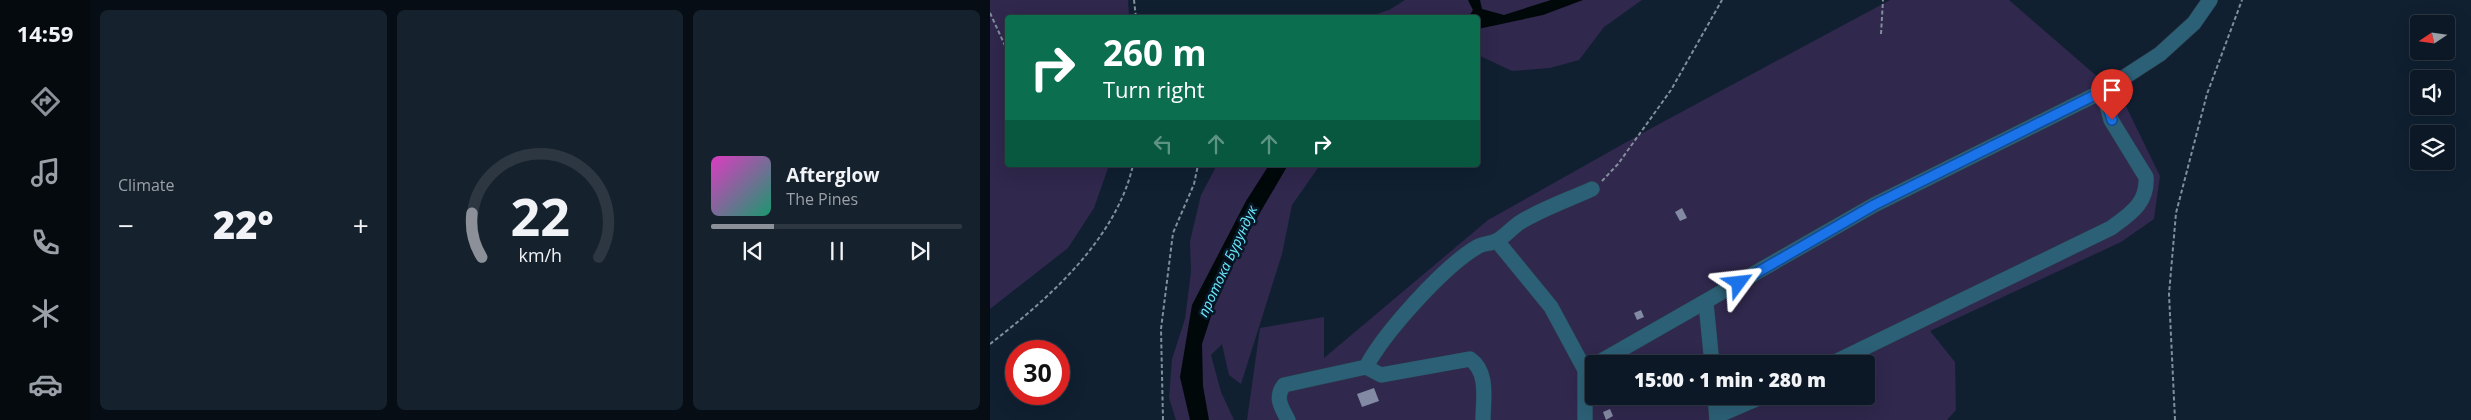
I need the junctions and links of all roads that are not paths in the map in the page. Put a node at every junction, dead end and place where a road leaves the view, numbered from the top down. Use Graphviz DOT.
graph roads {
  1 [pos="2210,0"];
  2 [pos="2103,91"];
  3 [pos="1592,189"];
  4 [pos="1497,240"];
  5 [pos="1706,302"];
  6 [pos="1612,355"];
  7 [pos="1711,355"];
  8 [pos="1850,355"];
  9 [pos="1585,356"];
  10 [pos="1366,368"];
  11 [pos="1587,405"];
  12 [pos="1716,405"];
  13 [pos="1744,405"];
  14 [pos="1717,418"];
  15 [pos="1288,420"];
  16 [pos="1483,420"];
  17 [pos="1585,420"];
  1 -- 2 [label="street"];
  2 -- 5 [label="street"];
  2 -- 8 [label="street"];
  3 -- 4 [label="street"];
  4 -- 9 [label="street"];
  4 -- 10 [label="street"];
  5 -- 6 [label="street"];
  5 -- 7 [label="street"];
  10 -- 15 [label="street"];
  10 -- 16 [label="street"];
  11 -- 17 [label="street"];
  12 -- 14 [label="street"];
  13 -- 14 [label="street"];
}
